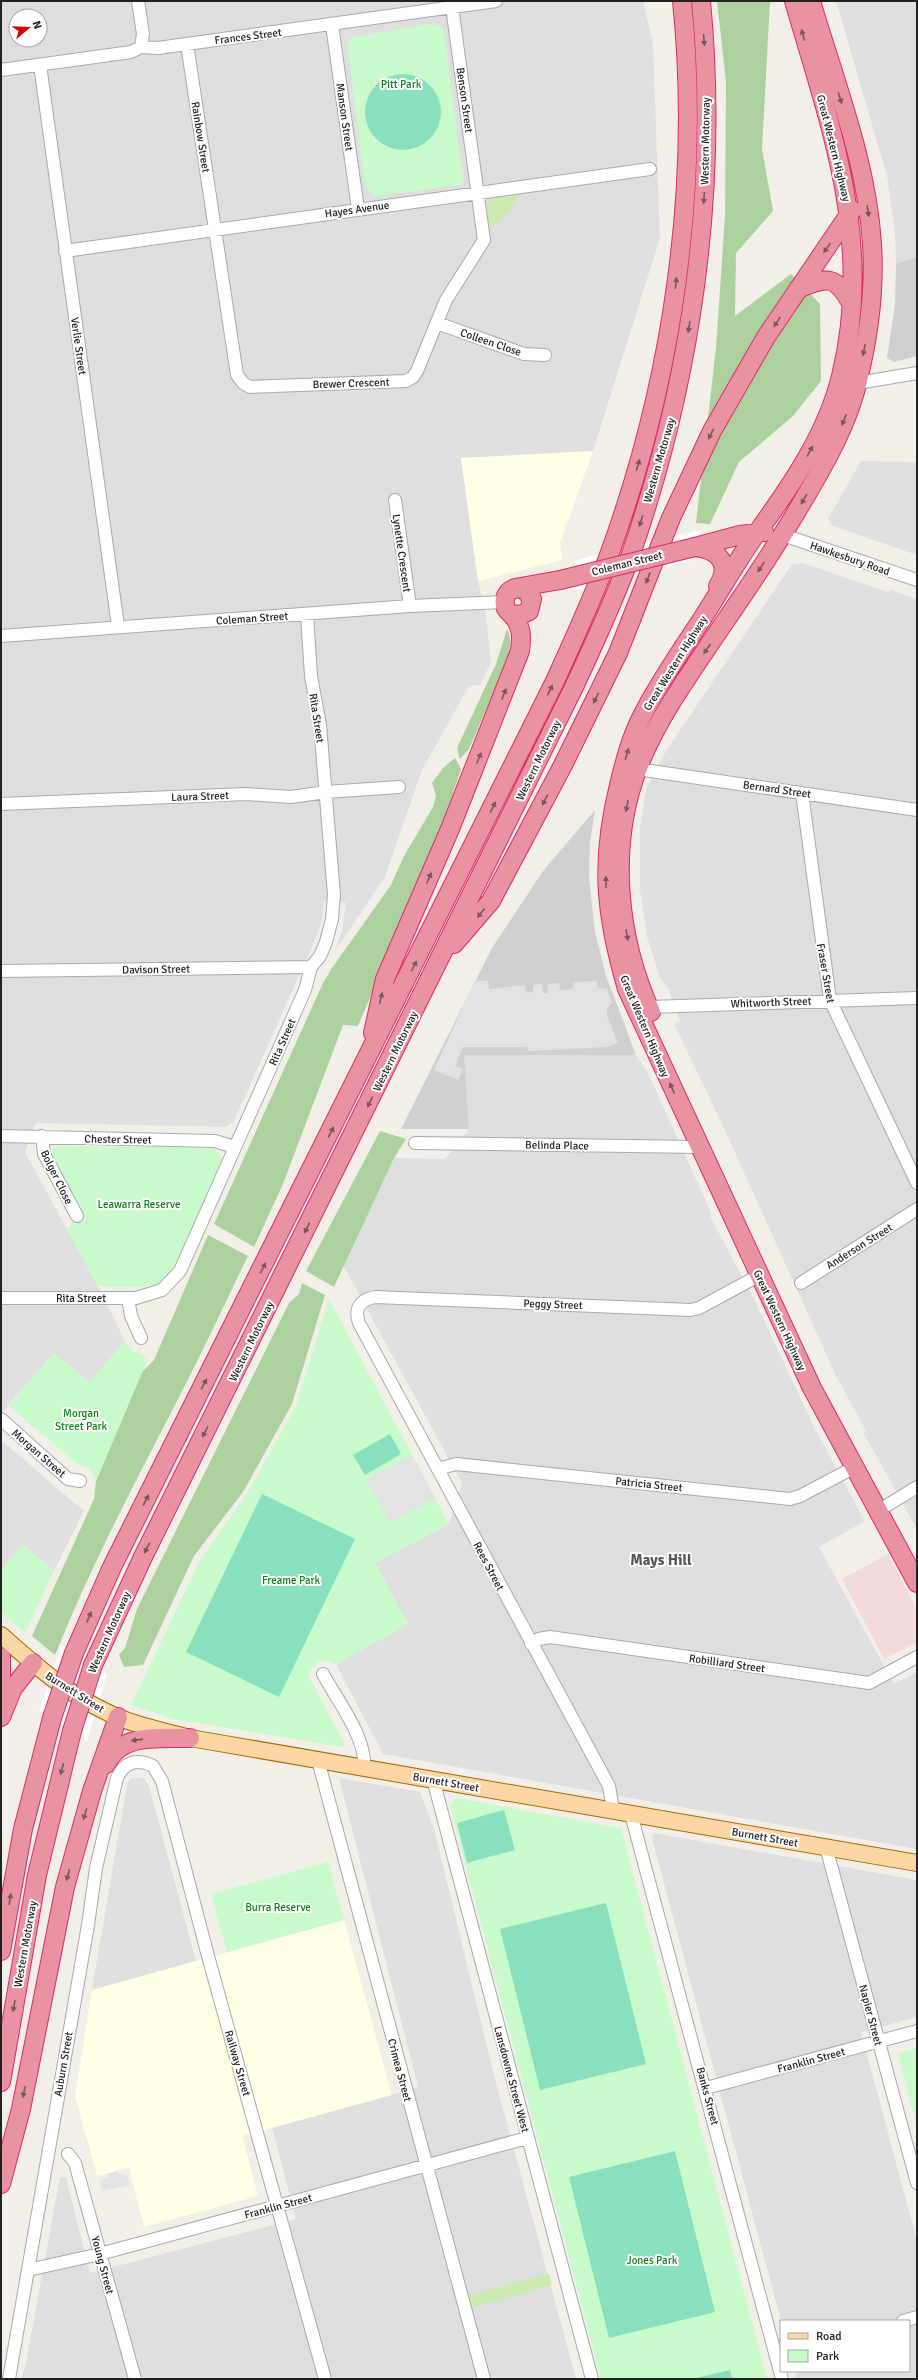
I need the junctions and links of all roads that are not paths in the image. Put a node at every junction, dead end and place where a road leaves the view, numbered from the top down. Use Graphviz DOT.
graph roads {
  1 [pos="138,1"];
  2 [pos="496,1"];
  3 [pos="682,1"];
  4 [pos="701,1"];
  5 [pos="794,1"];
  6 [pos="811,1"];
  7 [pos="452,7"];
  8 [pos="332,25"];
  9 [pos="187,44"];
  10 [pos="141,47"];
  11 [pos="40,65"];
  12 [pos="1,70"];
  13 [pos="850,132"];
  14 [pos="650,169"];
  15 [pos="477,194"];
  16 [pos="358,209"];
  17 [pos="850,217"];
  18 [pos="216,230"];
  19 [pos="65,251"];
  20 [pos="798,289"];
  21 [pos="852,305"];
  22 [pos="437,323"];
  23 [pos="545,355"];
  24 [pos="917,373"];
  25 [pos="849,382"];
  26 [pos="395,500"];
  27 [pos="758,531"];
  28 [pos="783,535"];
  29 [pos="695,547"];
  30 [pos="560,580"];
  31 [pos="917,580"];
  32 [pos="515,588"];
  33 [pos="410,606"];
  34 [pos="531,607"];
  35 [pos="508,608"];
  36 [pos="705,614"];
  37 [pos="307,615"];
  38 [pos="118,626"];
  39 [pos="1,636"];
  40 [pos="637,769"];
  41 [pos="399,787"];
  42 [pos="326,792"];
  43 [pos="802,793"];
  44 [pos="1,804"];
  45 [pos="917,810"];
  46 [pos="436,966"];
  47 [pos="311,967"];
  48 [pos="1,971"];
  49 [pos="917,998"];
  50 [pos="830,1000"];
  51 [pos="649,1007"];
  52 [pos="366,1063"];
  53 [pos="1,1136"];
  54 [pos="42,1136"];
  55 [pos="414,1143"];
  56 [pos="234,1147"];
  57 [pos="698,1147"];
  58 [pos="917,1183"];
  59 [pos="917,1209"];
  60 [pos="77,1216"];
  61 [pos="760,1275"];
  62 [pos="801,1283"];
  63 [pos="1,1298"];
  64 [pos="128,1298"];
  65 [pos="359,1323"];
  66 [pos="141,1338"];
  67 [pos="1,1420"];
  68 [pos="854,1467"];
  69 [pos="438,1469"];
  70 [pos="80,1481"];
  71 [pos="917,1487"];
  72 [pos="886,1506"];
  73 [pos="917,1562"];
  74 [pos="917,1583"];
  75 [pos="1,1635"];
  76 [pos="531,1644"];
  77 [pos="1,1657"];
  78 [pos="917,1657"];
  79 [pos="32,1663"];
  80 [pos="323,1674"];
  81 [pos="1,1689"];
  82 [pos="1,1717"];
  83 [pos="118,1717"];
  84 [pos="190,1738"];
  85 [pos="318,1760"];
  86 [pos="137,1761"];
  87 [pos="364,1768"];
  88 [pos="432,1779"];
  89 [pos="92,1791"];
  90 [pos="613,1810"];
  91 [pos="631,1814"];
  92 [pos="826,1847"];
  93 [pos="917,1863"];
  94 [pos="1,1951"];
  95 [pos="917,2031"];
  96 [pos="878,2042"];
  97 [pos="1,2082"];
  98 [pos="706,2088"];
  99 [pos="527,2138"];
  100 [pos="68,2154"];
  101 [pos="426,2166"];
  102 [pos="917,2183"];
  103 [pos="1,2184"];
  104 [pos="278,2206"];
  105 [pos="100,2254"];
  106 [pos="28,2270"];
  107 [pos="917,2317"];
  108 [pos="906,2320"];
  109 [pos="779,2355"];
  110 [pos="9,2379"];
  111 [pos="135,2379"];
  112 [pos="324,2379"];
  113 [pos="484,2379"];
  114 [pos="592,2379"];
  1 -- 10 [label="street"];
  2 -- 7 [label="street, Frances Street"];
  52 -- 3 [label="highway, Western Motorway, one-way"];
  4 -- 46 [label="highway, Western Motorway, one-way"];
  17 -- 5 [label="highway, Great Western Highway, one-way"];
  6 -- 13 [label="highway, Great Western Highway, one-way"];
  7 -- 8 [label="street, Frances Street"];
  7 -- 15 [label="street, Benson Street"];
  8 -- 9 [label="street, Frances Street"];
  8 -- 16 [label="street, Manson Street"];
  9 -- 10 [label="street, Frances Street"];
  9 -- 18 [label="street, Rainbow Street"];
  10 -- 11 [label="street, Frances Street"];
  11 -- 12 [label="street, Frances Street"];
  11 -- 19 [label="street, Verlie Street"];
  13 -- 17 [label="highway"];
  13 -- 25 [label="highway, Great Western Highway, one-way"];
  14 -- 15 [label="street, Hayes Avenue"];
  15 -- 16 [label="street, Hayes Avenue"];
  15 -- 22 [label="street, Brewer Crescent"];
  16 -- 18 [label="street, Hayes Avenue"];
  17 -- 20 [label="highway, one-way"];
  17 -- 21 [label="highway, Great Western Highway"];
  18 -- 19 [label="street, Hayes Avenue"];
  18 -- 22 [label="street, Brewer Crescent"];
  19 -- 38 [label="street, Verlie Street"];
  20 -- 21 [label="highway"];
  20 -- 46 [label="highway, one-way"];
  21 -- 25 [label="highway, Great Western Highway"];
  22 -- 23 [label="street, Colleen Close"];
  24 -- 25 [label="street"];
  27 -- 25 [label="highway, Great Western Highway, one-way"];
  25 -- 28 [label="highway, Great Western Highway, one-way"];
  26 -- 33 [label="street, Lynette Crescent"];
  27 -- 28 [label="highway, Coleman Street"];
  27 -- 29 [label="highway, Coleman Street"];
  27 -- 36 [label="highway, Great Western Highway"];
  28 -- 31 [label="street, Hawkesbury Road"];
  28 -- 40 [label="highway, Great Western Highway, one-way"];
  29 -- 30 [label="highway, Coleman Street, bridge"];
  29 -- 36 [label="highway"];
  30 -- 32 [label="highway, Coleman Street"];
  30 -- 34 [label="highway, Coleman Street"];
  32 -- 34 [label="highway"];
  32 -- 35 [label="highway"];
  33 -- 35 [label="street, Coleman Street"];
  33 -- 37 [label="street, Coleman Street"];
  34 -- 35 [label="highway"];
  52 -- 35 [label="highway, one-way"];
  57 -- 36 [label="highway, Great Western Highway, one-way"];
  37 -- 38 [label="street, Coleman Street"];
  37 -- 42 [label="street, Rita Street"];
  38 -- 39 [label="street, Coleman Street"];
  40 -- 43 [label="street, Bernard Street"];
  40 -- 51 [label="highway, Great Western Highway, one-way"];
  41 -- 42 [label="street, Laura Street"];
  42 -- 44 [label="street, Laura Street"];
  42 -- 47 [label="street, Rita Street"];
  43 -- 45 [label="street, Bernard Street"];
  43 -- 50 [label="street, Fraser Street"];
  46 -- 97 [label="highway, Western Motorway, one-way, bridge"];
  47 -- 48 [label="street, Davison Street"];
  47 -- 56 [label="street, Rita Street"];
  49 -- 50 [label="street, Whitworth Street"];
  50 -- 51 [label="street, Whitworth Street"];
  50 -- 58 [label="street, Fraser Street"];
  51 -- 72 [label="highway, Great Western Highway"];
  94 -- 52 [label="highway, Western Motorway, one-way, bridge"];
  53 -- 54 [label="street, Chester Street"];
  54 -- 56 [label="street, Chester Street"];
  54 -- 60 [label="street, Bolger Close"];
  55 -- 57 [label="street, Belinda Place"];
  56 -- 64 [label="street, Rita Street"];
  57 -- 61 [label="highway, Great Western Highway"];
  59 -- 62 [label="street, Anderson Street"];
  61 -- 65 [label="street, Peggy Street"];
  61 -- 68 [label="highway, Great Western Highway"];
  63 -- 64 [label="street, Rita Street"];
  64 -- 66 [label="street"];
  65 -- 69 [label="street, Rees Street"];
  67 -- 70 [label="street, Morgan Street"];
  68 -- 69 [label="street, Patricia Street"];
  68 -- 74 [label="highway, Great Western Highway"];
  69 -- 76 [label="street, Rees Street"];
  71 -- 72 [label="street"];
  72 -- 73 [label="highway, Great Western Highway"];
  75 -- 79 [label="main road, Burnett Street"];
  76 -- 78 [label="street, Robilliard Street"];
  76 -- 90 [label="street, Rees Street"];
  77 -- 81 [label="highway"];
  79 -- 82 [label="highway"];
  79 -- 83 [label="main road, Burnett Street"];
  80 -- 87 [label="street"];
  83 -- 84 [label="main road, Burnett Street"];
  83 -- 89 [label="highway"];
  84 -- 85 [label="main road, Burnett Street"];
  84 -- 89 [label="highway, one-way"];
  85 -- 87 [label="main road, Burnett Street"];
  85 -- 101 [label="street, Crimea Street"];
  86 -- 104 [label="street, Railway Street"];
  86 -- 106 [label="street, Auburn Street"];
  87 -- 88 [label="main road, Burnett Street"];
  88 -- 90 [label="main road, Burnett Street"];
  88 -- 99 [label="street, Lansdowne Street West"];
  89 -- 103 [label="highway, one-way"];
  90 -- 91 [label="main road, Burnett Street"];
  91 -- 92 [label="main road, Burnett Street"];
  91 -- 98 [label="street, Banks Street"];
  92 -- 93 [label="main road, Burnett Street"];
  92 -- 96 [label="street, Napier Street"];
  95 -- 96 [label="street, Franklin Street"];
  96 -- 98 [label="street, Franklin Street"];
  96 -- 102 [label="street, Napier Street"];
  98 -- 109 [label="street, Banks Street"];
  99 -- 101 [label="street, Franklin Street"];
  99 -- 114 [label="street, Lansdowne Street West"];
  100 -- 105 [label="street, Young Street"];
  101 -- 104 [label="street, Franklin Street"];
  101 -- 113 [label="street, Crimea Street"];
  104 -- 105 [label="street, Franklin Street"];
  104 -- 112 [label="street, Railway Street"];
  105 -- 106 [label="street, Franklin Street"];
  105 -- 111 [label="street, Young Street"];
  106 -- 110 [label="street, Auburn Street"];
  107 -- 108 [label="street"];
}
